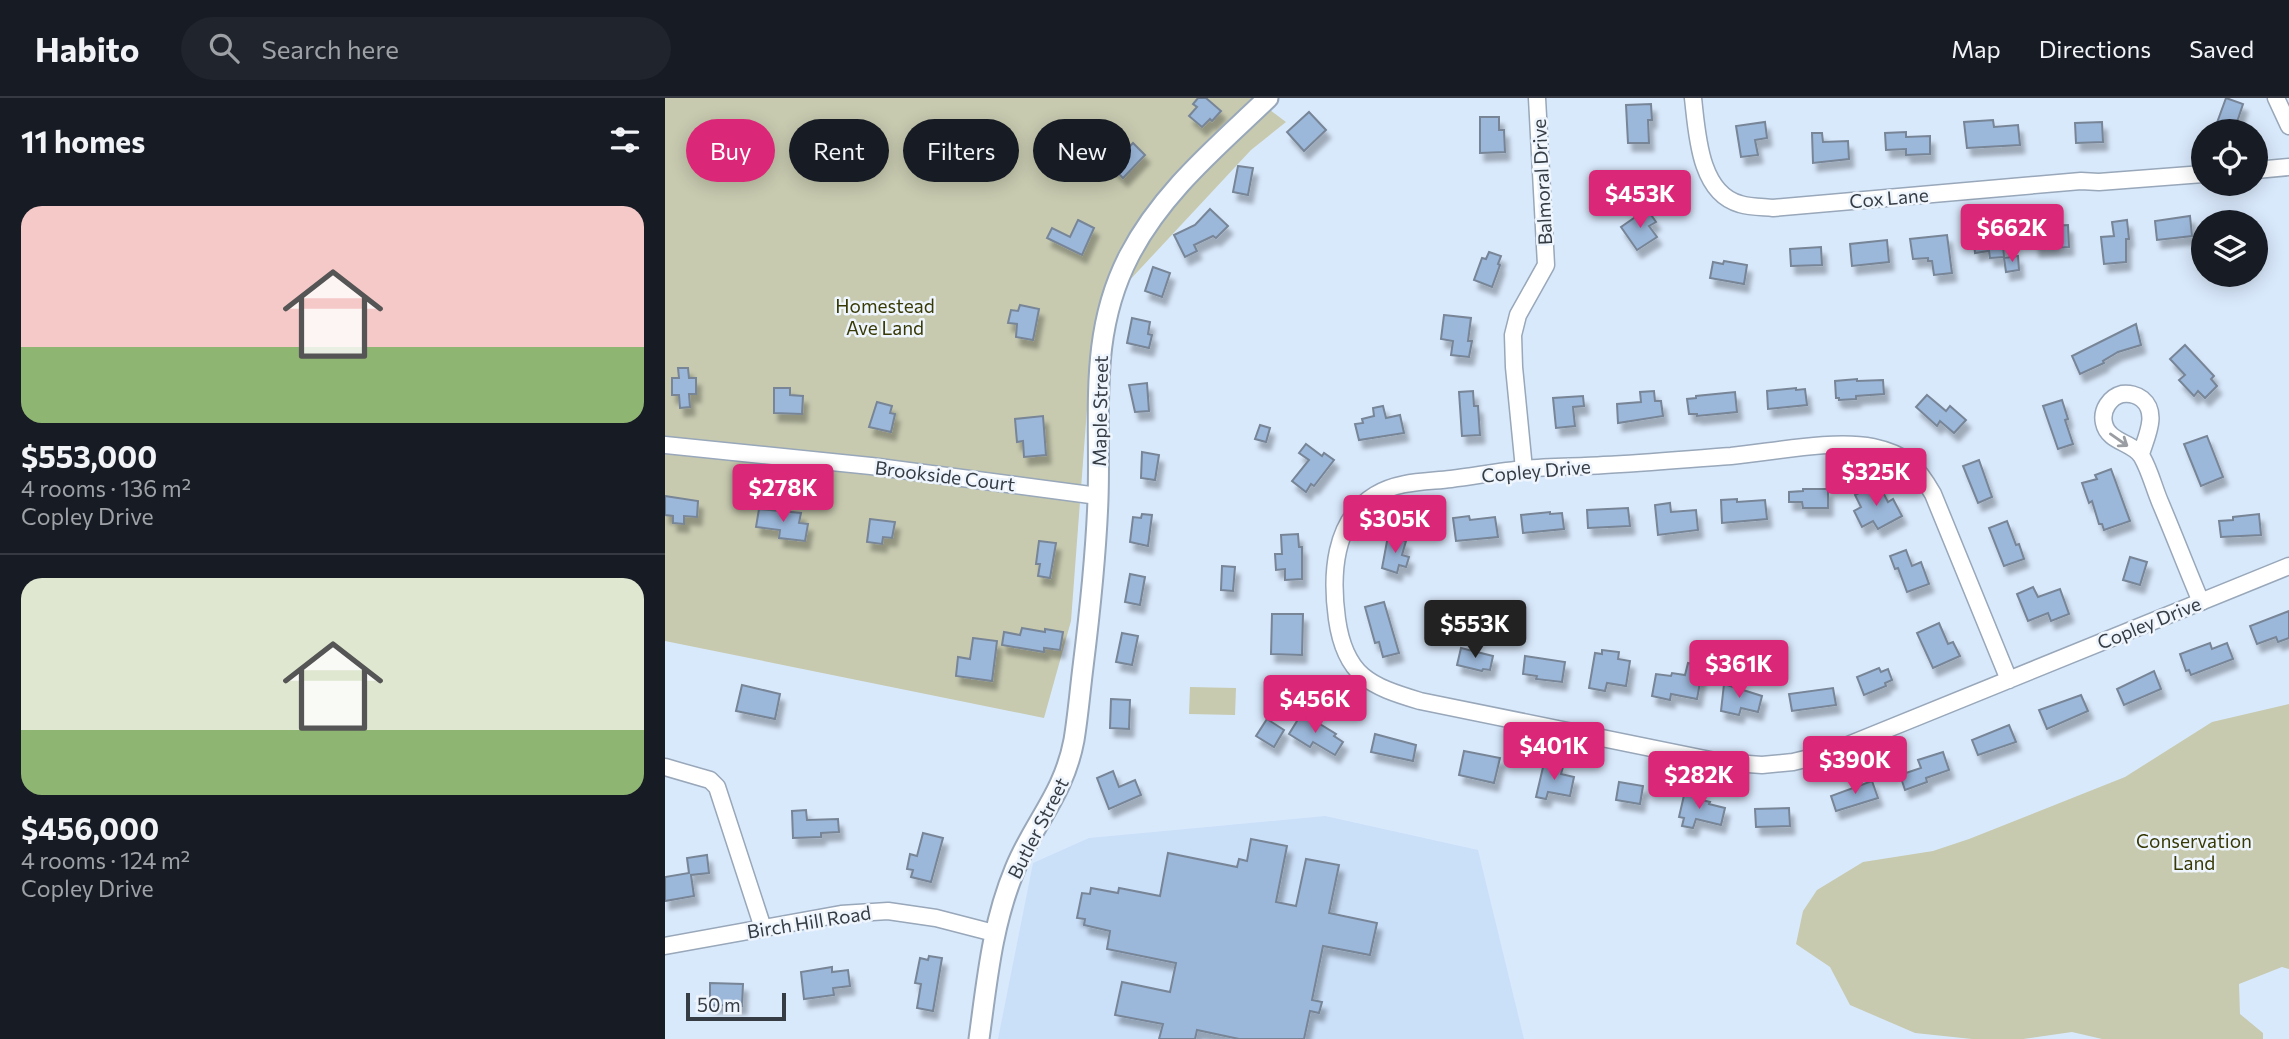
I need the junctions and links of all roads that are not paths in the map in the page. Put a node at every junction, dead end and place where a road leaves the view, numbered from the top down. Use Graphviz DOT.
graph roads {
  1 [pos="1268,98"];
  2 [pos="1537,98"];
  3 [pos="1693,98"];
  4 [pos="2276,98"];
  5 [pos="2289,126"];
  6 [pos="2289,167"];
  7 [pos="2268,169"];
  8 [pos="2191,175"];
  9 [pos="665,445"];
  10 [pos="2141,454"];
  11 [pos="1524,469"];
  12 [pos="1098,496"];
  13 [pos="2289,566"];
  14 [pos="2201,602"];
  15 [pos="2009,680"];
  16 [pos="1074,740"];
  17 [pos="665,767"];
  18 [pos="763,928"];
  19 [pos="995,933"];
  20 [pos="665,946"];
  21 [pos="979,1039"];
  1 -- 12 [label="street, Maple Street"];
  2 -- 11 [label="street, Balmoral Drive"];
  3 -- 8 [label="street, Cox Lane"];
  4 -- 5 [label="street"];
  6 -- 7 [label="street"];
  9 -- 12 [label="street, Brookside Court"];
  10 -- 14 [label="street"];
  11 -- 15 [label="street, Copley Drive"];
  11 -- 15 [label="street, Copley Drive"];
  12 -- 16 [label="street, Maple Street"];
  13 -- 14 [label="street, Copley Drive"];
  14 -- 15 [label="street, Copley Drive"];
  16 -- 19 [label="street, Butler Street"];
  17 -- 18 [label="street"];
  18 -- 19 [label="street, Birch Hill Road"];
  18 -- 20 [label="street, Birch Hill Road"];
  19 -- 21 [label="street, Butler Street"];
}
